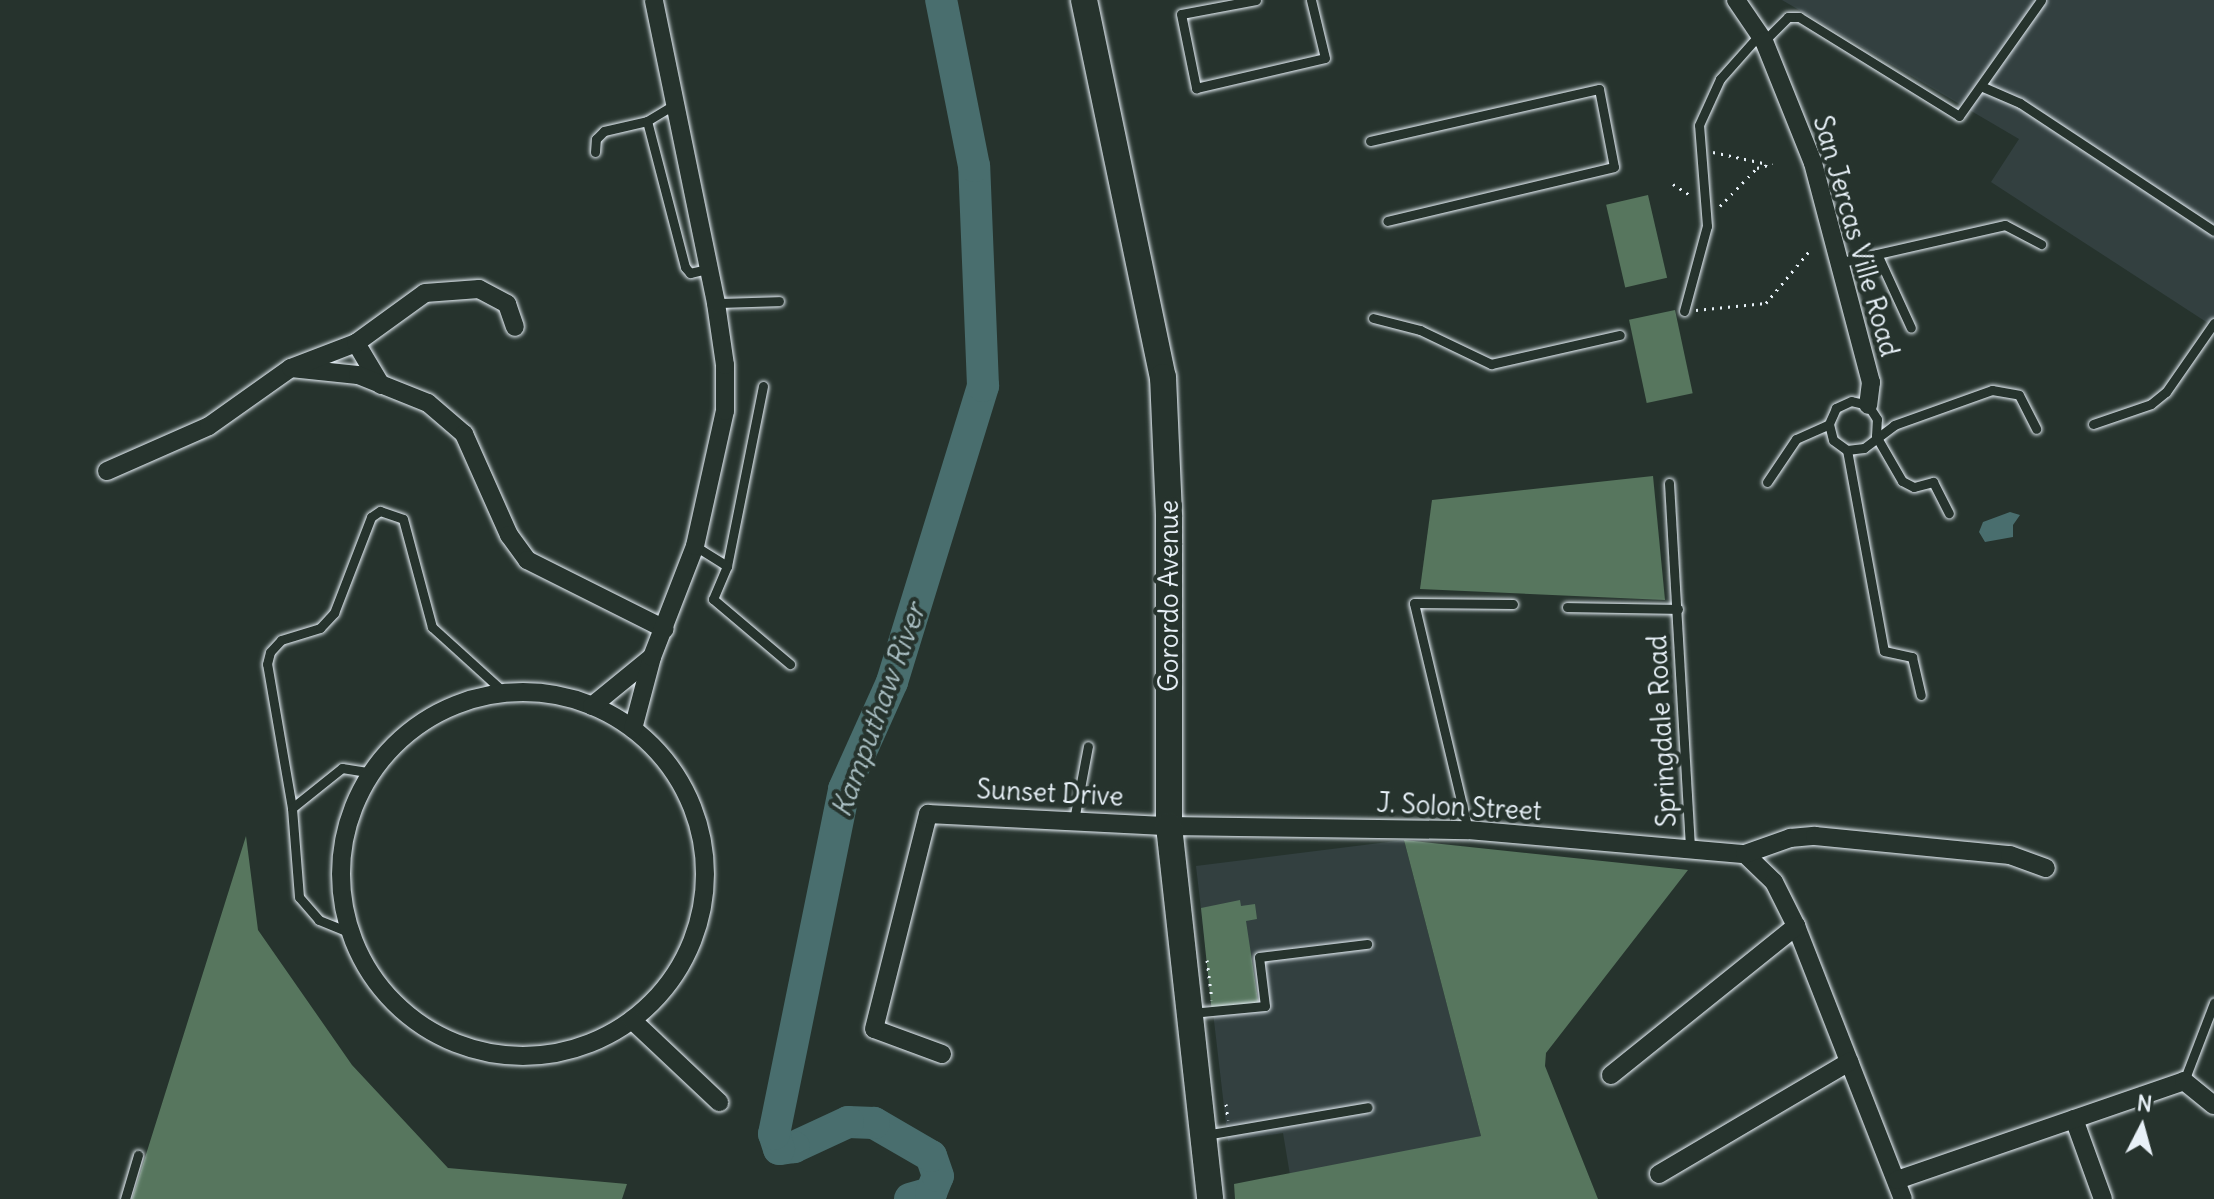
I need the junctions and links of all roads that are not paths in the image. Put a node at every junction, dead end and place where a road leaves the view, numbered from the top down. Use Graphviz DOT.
graph roads {
  1 [pos="654,0"];
  2 [pos="1084,0"];
  3 [pos="1256,0"];
  4 [pos="1311,0"];
  5 [pos="1736,0"];
  6 [pos="2041,0"];
  7 [pos="1762,37"];
  8 [pos="1983,87"];
  9 [pos="675,104"];
  10 [pos="647,121"];
  11 [pos="1370,141"];
  12 [pos="595,152"];
  13 [pos="1387,221"];
  14 [pos="2214,231"];
  15 [pos="2041,244"];
  16 [pos="1877,254"];
  17 [pos="1842,262"];
  18 [pos="708,269"];
  19 [pos="779,301"];
  20 [pos="716,303"];
  21 [pos="1684,311"];
  22 [pos="1373,318"];
  23 [pos="2214,323"];
  24 [pos="515,327"];
  25 [pos="1911,328"];
  26 [pos="1620,335"];
  27 [pos="356,343"];
  28 [pos="291,368"];
  29 [pos="381,385"];
  30 [pos="763,386"];
  31 [pos="1868,405"];
  32 [pos="1829,424"];
  33 [pos="2093,424"];
  34 [pos="2036,429"];
  35 [pos="1876,436"];
  36 [pos="1847,450"];
  37 [pos="107,471"];
  38 [pos="1767,482"];
  39 [pos="1669,483"];
  40 [pos="1949,513"];
  41 [pos="695,546"];
  42 [pos="727,566"];
  43 [pos="1513,604"];
  44 [pos="1567,607"];
  45 [pos="1678,609"];
  46 [pos="665,629"];
  47 [pos="652,657"];
  48 [pos="790,664"];
  49 [pos="506,694"];
  50 [pos="1921,695"];
  51 [pos="592,706"];
  52 [pos="633,729"];
  53 [pos="1088,746"];
  54 [pos="372,773"];
  55 [pos="292,808"];
  56 [pos="1074,820"];
  57 [pos="1169,826"];
  58 [pos="1468,830"];
  59 [pos="1690,850"];
  60 [pos="1745,854"];
  61 [pos="2046,868"];
  62 [pos="1796,926"];
  63 [pos="351,933"];
  64 [pos="1367,944"];
  65 [pos="2214,1003"];
  66 [pos="1189,1014"];
  67 [pos="632,1020"];
  68 [pos="942,1054"];
  69 [pos="1849,1062"];
  70 [pos="1611,1075"];
  71 [pos="2184,1081"];
  72 [pos="719,1102"];
  73 [pos="2214,1105"];
  74 [pos="1368,1107"];
  75 [pos="2074,1119"];
  76 [pos="1203,1135"];
  77 [pos="138,1155"];
  78 [pos="1659,1174"];
  79 [pos="1897,1180"];
  80 [pos="125,1199"];
  81 [pos="1210,1199"];
  82 [pos="1903,1199"];
  83 [pos="2103,1199"];
  1 -- 9 [label="street"];
  2 -- 57 [label="main road, Gorordo Avenue"];
  3 -- 4 [label="lane"];
  5 -- 7 [label="street, San Jercas Ville Road"];
  6 -- 8 [label="lane"];
  7 -- 8 [label="lane"];
  7 -- 17 [label="street, San Jercas Ville Road"];
  7 -- 21 [label="lane"];
  8 -- 14 [label="lane"];
  9 -- 10 [label="lane"];
  9 -- 18 [label="street"];
  10 -- 12 [label="lane"];
  10 -- 18 [label="lane"];
  11 -- 13 [label="lane"];
  15 -- 16 [label="lane"];
  16 -- 17 [label="lane"];
  16 -- 25 [label="lane"];
  17 -- 31 [label="street, San Jercas Ville Road"];
  18 -- 20 [label="street"];
  19 -- 20 [label="lane"];
  20 -- 41 [label="street"];
  22 -- 26 [label="lane"];
  23 -- 33 [label="lane"];
  24 -- 27 [label="street"];
  27 -- 28 [label="street"];
  27 -- 29 [label="street"];
  28 -- 29 [label="street"];
  28 -- 37 [label="street"];
  29 -- 46 [label="street"];
  30 -- 42 [label="lane"];
  31 -- 32 [label="lane"];
  31 -- 35 [label="lane"];
  32 -- 36 [label="lane"];
  32 -- 38 [label="lane"];
  34 -- 35 [label="lane"];
  35 -- 36 [label="lane"];
  35 -- 40 [label="lane"];
  36 -- 50 [label="lane"];
  39 -- 45 [label="lane, Springdale Road"];
  41 -- 42 [label="lane"];
  41 -- 46 [label="street"];
  42 -- 48 [label="lane"];
  43 -- 58 [label="lane"];
  44 -- 45 [label="lane"];
  45 -- 59 [label="lane, Springdale Road"];
  46 -- 47 [label="street"];
  47 -- 51 [label="street"];
  47 -- 52 [label="street"];
  49 -- 51 [label="street"];
  49 -- 54 [label="street"];
  49 -- 55 [label="lane"];
  51 -- 52 [label="street"];
  52 -- 67 [label="street"];
  53 -- 56 [label="lane"];
  54 -- 55 [label="lane"];
  54 -- 63 [label="street"];
  55 -- 63 [label="lane"];
  56 -- 57 [label="street, Sunset Drive"];
  56 -- 68 [label="street, Sunset Drive"];
  57 -- 58 [label="street, J. Solon Street"];
  57 -- 66 [label="main road, Gorordo Avenue"];
  58 -- 59 [label="street, J. Solon Street"];
  59 -- 60 [label="street, J. Solon Street"];
  60 -- 61 [label="street, J. Solon Street"];
  60 -- 62 [label="street"];
  62 -- 69 [label="street"];
  62 -- 70 [label="street"];
  63 -- 67 [label="street"];
  64 -- 66 [label="lane"];
  65 -- 71 [label="lane"];
  66 -- 76 [label="main road, Gorordo Avenue"];
  67 -- 72 [label="street"];
  69 -- 78 [label="street"];
  69 -- 79 [label="street"];
  71 -- 73 [label="street"];
  71 -- 75 [label="street"];
  74 -- 76 [label="lane"];
  75 -- 79 [label="street"];
  75 -- 83 [label="street"];
  76 -- 81 [label="main road, Gorordo Avenue"];
  77 -- 80 [label="lane"];
  79 -- 82 [label="street"];
}
